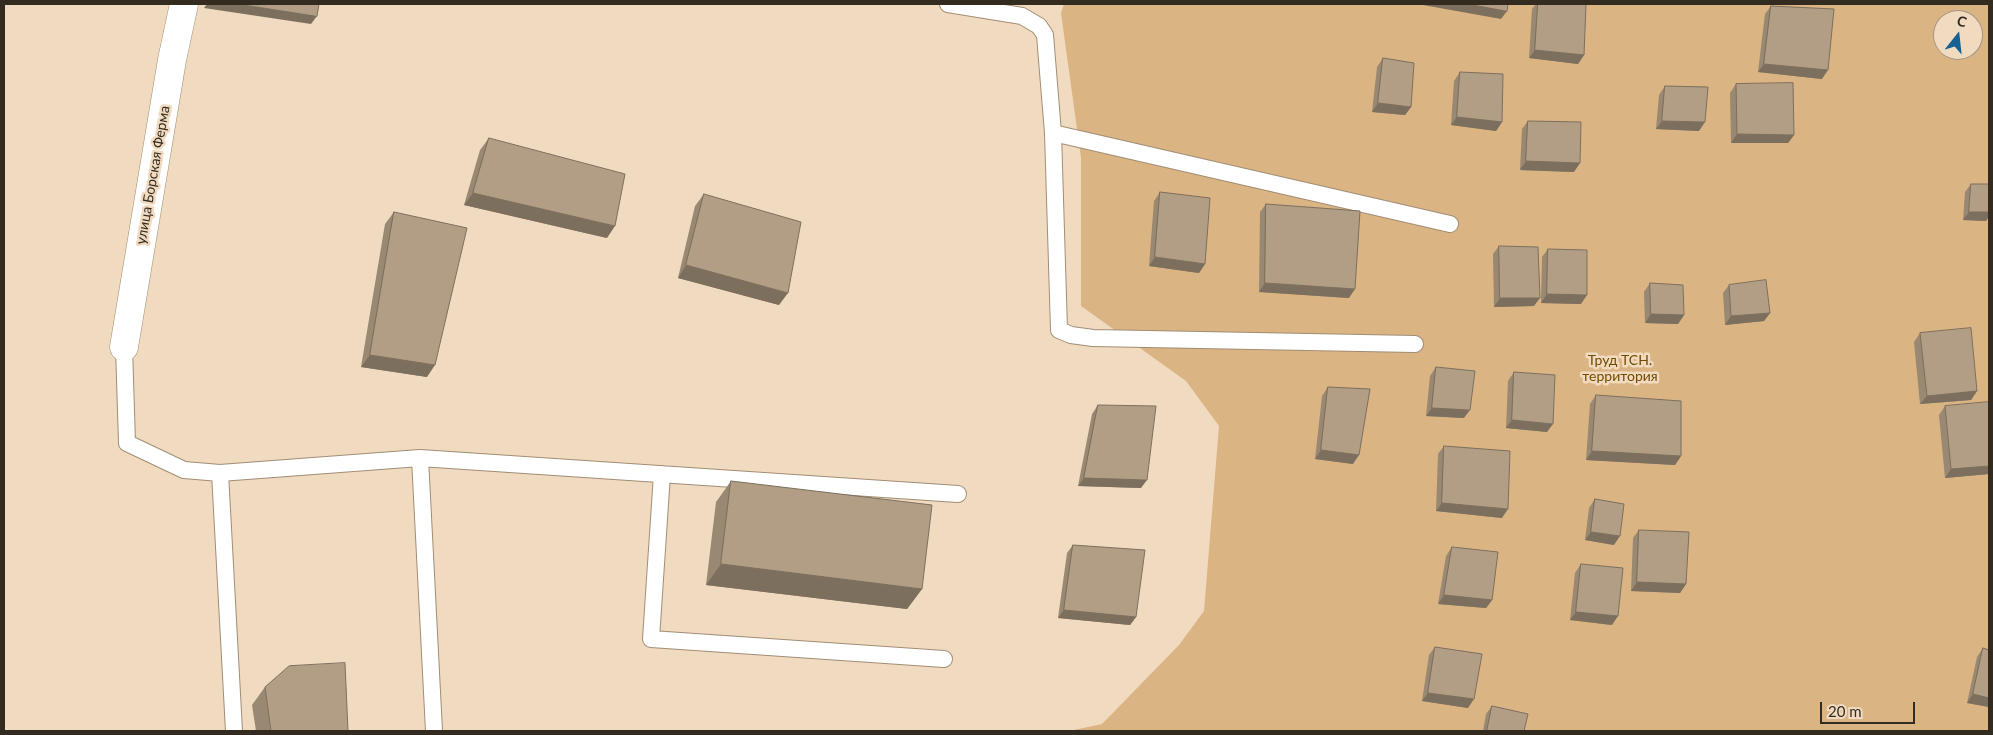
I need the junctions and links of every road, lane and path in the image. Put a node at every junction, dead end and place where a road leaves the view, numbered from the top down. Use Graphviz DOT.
graph roads {
  1 [pos="184,4"];
  2 [pos="948,4"];
  3 [pos="1053,133"];
  4 [pos="1450,224"];
  5 [pos="1415,344"];
  6 [pos="124,346"];
  7 [pos="420,458"];
  8 [pos="220,473"];
  9 [pos="662,474"];
  10 [pos="958,494"];
  11 [pos="944,659"];
  12 [pos="234,731"];
  13 [pos="434,731"];
  1 -- 6 [label="street, улица Борская Ферма"];
  2 -- 3 [label="lane"];
  3 -- 4 [label="lane"];
  3 -- 5 [label="lane"];
  6 -- 8 [label="lane"];
  7 -- 8 [label="lane"];
  7 -- 9 [label="lane"];
  7 -- 13 [label="lane"];
  8 -- 12 [label="lane"];
  9 -- 10 [label="lane"];
  9 -- 11 [label="lane"];
}
